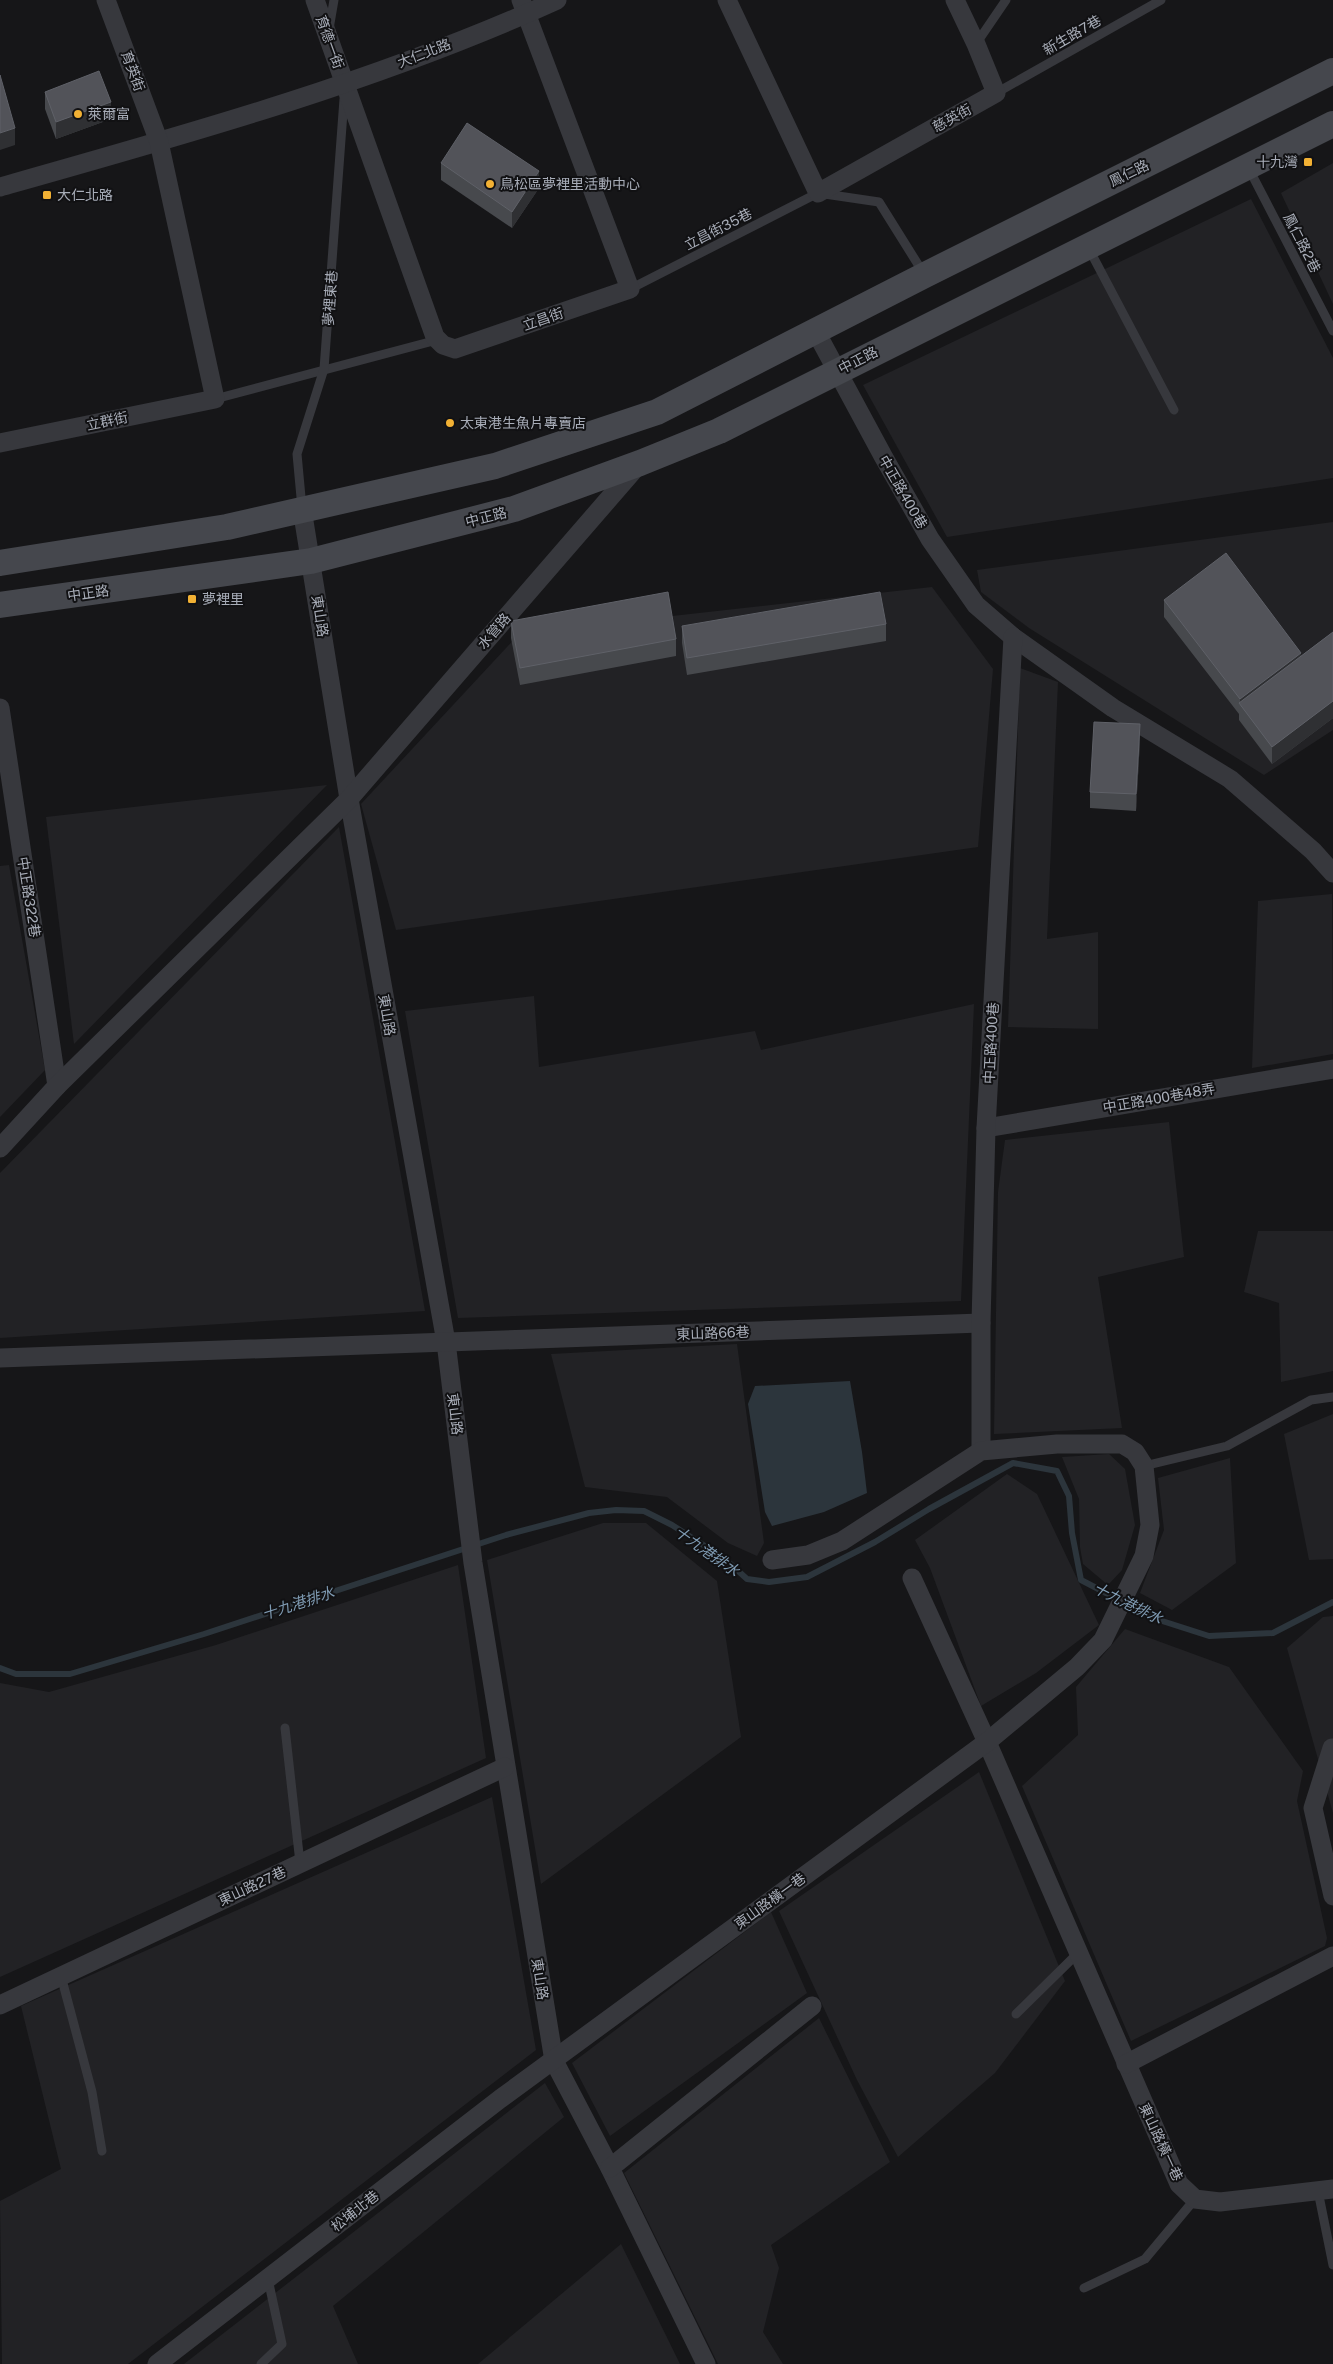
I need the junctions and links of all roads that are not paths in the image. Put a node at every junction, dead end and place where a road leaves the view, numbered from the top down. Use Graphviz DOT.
graph roads {
  1 [pos="106,0"];
  2 [pos="315,0"];
  3 [pos="334,0"];
  4 [pos="558,0"];
  5 [pos="727,0"];
  6 [pos="955,0"];
  7 [pos="1006,0"];
  8 [pos="1161,0"];
  9 [pos="524,7"];
  10 [pos="328,38"];
  11 [pos="976,44"];
  12 [pos="1333,71"];
  13 [pos="346,83"];
  14 [pos="996,93"];
  15 [pos="1333,124"];
  16 [pos="159,142"];
  17 [pos="1248,167"];
  18 [pos="0,187"];
  19 [pos="818,193"];
  20 [pos="1087,246"];
  21 [pos="924,275"];
  22 [pos="630,289"];
  23 [pos="1332,327"];
  24 [pos="815,330"];
  25 [pos="437,340"];
  26 [pos="324,369"];
  27 [pos="838,370"];
  28 [pos="215,398"];
  29 [pos="1174,410"];
  30 [pos="0,443"];
  31 [pos="640,463"];
  32 [pos="302,509"];
  33 [pos="311,562"];
  34 [pos="0,563"];
  35 [pos="0,605"];
  36 [pos="1013,636"];
  37 [pos="0,708"];
  38 [pos="349,799"];
  39 [pos="1333,873"];
  40 [pos="1333,1069"];
  41 [pos="57,1086"];
  42 [pos="986,1128"];
  43 [pos="0,1148"];
  44 [pos="981,1323"];
  45 [pos="446,1342"];
  46 [pos="0,1358"];
  47 [pos="1333,1397"];
  48 [pos="980,1451"];
  49 [pos="1144,1466"];
  50 [pos="772,1560"];
  51 [pos="912,1578"];
  52 [pos="285,1728"];
  53 [pos="987,1742"];
  54 [pos="1332,1748"];
  55 [pos="505,1767"];
  56 [pos="300,1863"];
  57 [pos="1333,1896"];
  58 [pos="1078,1953"];
  59 [pos="1333,1956"];
  60 [pos="61,1976"];
  61 [pos="0,2004"];
  62 [pos="812,2006"];
  63 [pos="1016,2014"];
  64 [pos="554,2061"];
  65 [pos="1126,2064"];
  66 [pos="102,2151"];
  67 [pos="610,2168"];
  68 [pos="1325,2190"];
  69 [pos="1195,2199"];
  70 [pos="1333,2266"];
  71 [pos="268,2278"];
  72 [pos="1084,2288"];
  73 [pos="157,2364"];
  74 [pos="260,2364"];
  75 [pos="706,2364"];
  1 -- 16 [label="street, 育英街"];
  2 -- 10 [label="street, 育德一街"];
  3 -- 10 [label="lane"];
  4 -- 9 [label="street, 大仁北路"];
  5 -- 19 [label="street"];
  6 -- 11 [label="street"];
  7 -- 11 [label="lane"];
  8 -- 14 [label="lane, 新生路7巷"];
  9 -- 13 [label="street, 大仁北路"];
  9 -- 22 [label="street"];
  10 -- 13 [label="street, 育德一街"];
  11 -- 14 [label="street"];
  12 -- 21 [label="main road, 鳳仁路"];
  13 -- 16 [label="street, 大仁北路"];
  13 -- 25 [label="street"];
  13 -- 26 [label="lane, 夢裡東巷"];
  14 -- 19 [label="street, 慈英街"];
  15 -- 17 [label="main road"];
  16 -- 18 [label="street, 大仁北路"];
  16 -- 28 [label="street"];
  17 -- 20 [label="main road"];
  17 -- 23 [label="lane, 鳳仁路2巷"];
  19 -- 21 [label="lane"];
  19 -- 22 [label="lane, 立昌街35巷"];
  20 -- 27 [label="main road, 中正路"];
  20 -- 29 [label="lane"];
  21 -- 24 [label="main road"];
  22 -- 25 [label="street, 立昌街"];
  24 -- 27 [label="street, 中正路400巷"];
  24 -- 32 [label="main road"];
  25 -- 26 [label="lane"];
  26 -- 28 [label="lane"];
  26 -- 32 [label="lane, 夢裡東巷"];
  27 -- 31 [label="main road, 中正路"];
  27 -- 36 [label="street, 中正路400巷"];
  28 -- 30 [label="street, 立群街"];
  31 -- 33 [label="main road, 中正路"];
  31 -- 38 [label="street, 水管路"];
  32 -- 33 [label="street, 東山路"];
  32 -- 34 [label="main road"];
  33 -- 35 [label="main road, 中正路"];
  33 -- 38 [label="street, 東山路"];
  36 -- 39 [label="street, 中正路400巷"];
  36 -- 42 [label="street, 中正路400巷"];
  37 -- 41 [label="street, 中正路322巷"];
  38 -- 41 [label="street, 水管路"];
  38 -- 45 [label="street, 東山路"];
  40 -- 42 [label="street, 中正路400巷48弄"];
  41 -- 43 [label="street, 水管路"];
  42 -- 44 [label="street, 中正路400巷"];
  44 -- 45 [label="street, 東山路66巷"];
  44 -- 48 [label="street, 中正路400巷"];
  45 -- 46 [label="street, 東山路66巷"];
  45 -- 55 [label="street, 東山路"];
  47 -- 49 [label="lane"];
  48 -- 49 [label="street"];
  48 -- 50 [label="street"];
  49 -- 53 [label="street, 東山路橫一巷"];
  51 -- 53 [label="street, 東山路橫一巷"];
  52 -- 56 [label="lane"];
  53 -- 58 [label="street, 東山路橫一巷"];
  53 -- 64 [label="street, 東山路橫一巷"];
  54 -- 57 [label="street"];
  55 -- 56 [label="street, 東山路27巷"];
  55 -- 64 [label="street, 東山路"];
  56 -- 60 [label="street, 東山路27巷"];
  58 -- 63 [label="lane"];
  58 -- 65 [label="street, 東山路橫一巷"];
  59 -- 65 [label="street"];
  60 -- 61 [label="street, 東山路27巷"];
  60 -- 66 [label="lane"];
  62 -- 67 [label="street"];
  64 -- 67 [label="street, 東山路"];
  64 -- 71 [label="street, 松埔北巷"];
  65 -- 69 [label="street, 東山路橫一巷"];
  67 -- 75 [label="street, 東山路"];
  68 -- 69 [label="street"];
  68 -- 70 [label="lane"];
  69 -- 72 [label="lane"];
  71 -- 73 [label="street, 松埔北巷"];
  71 -- 74 [label="lane"];
}
